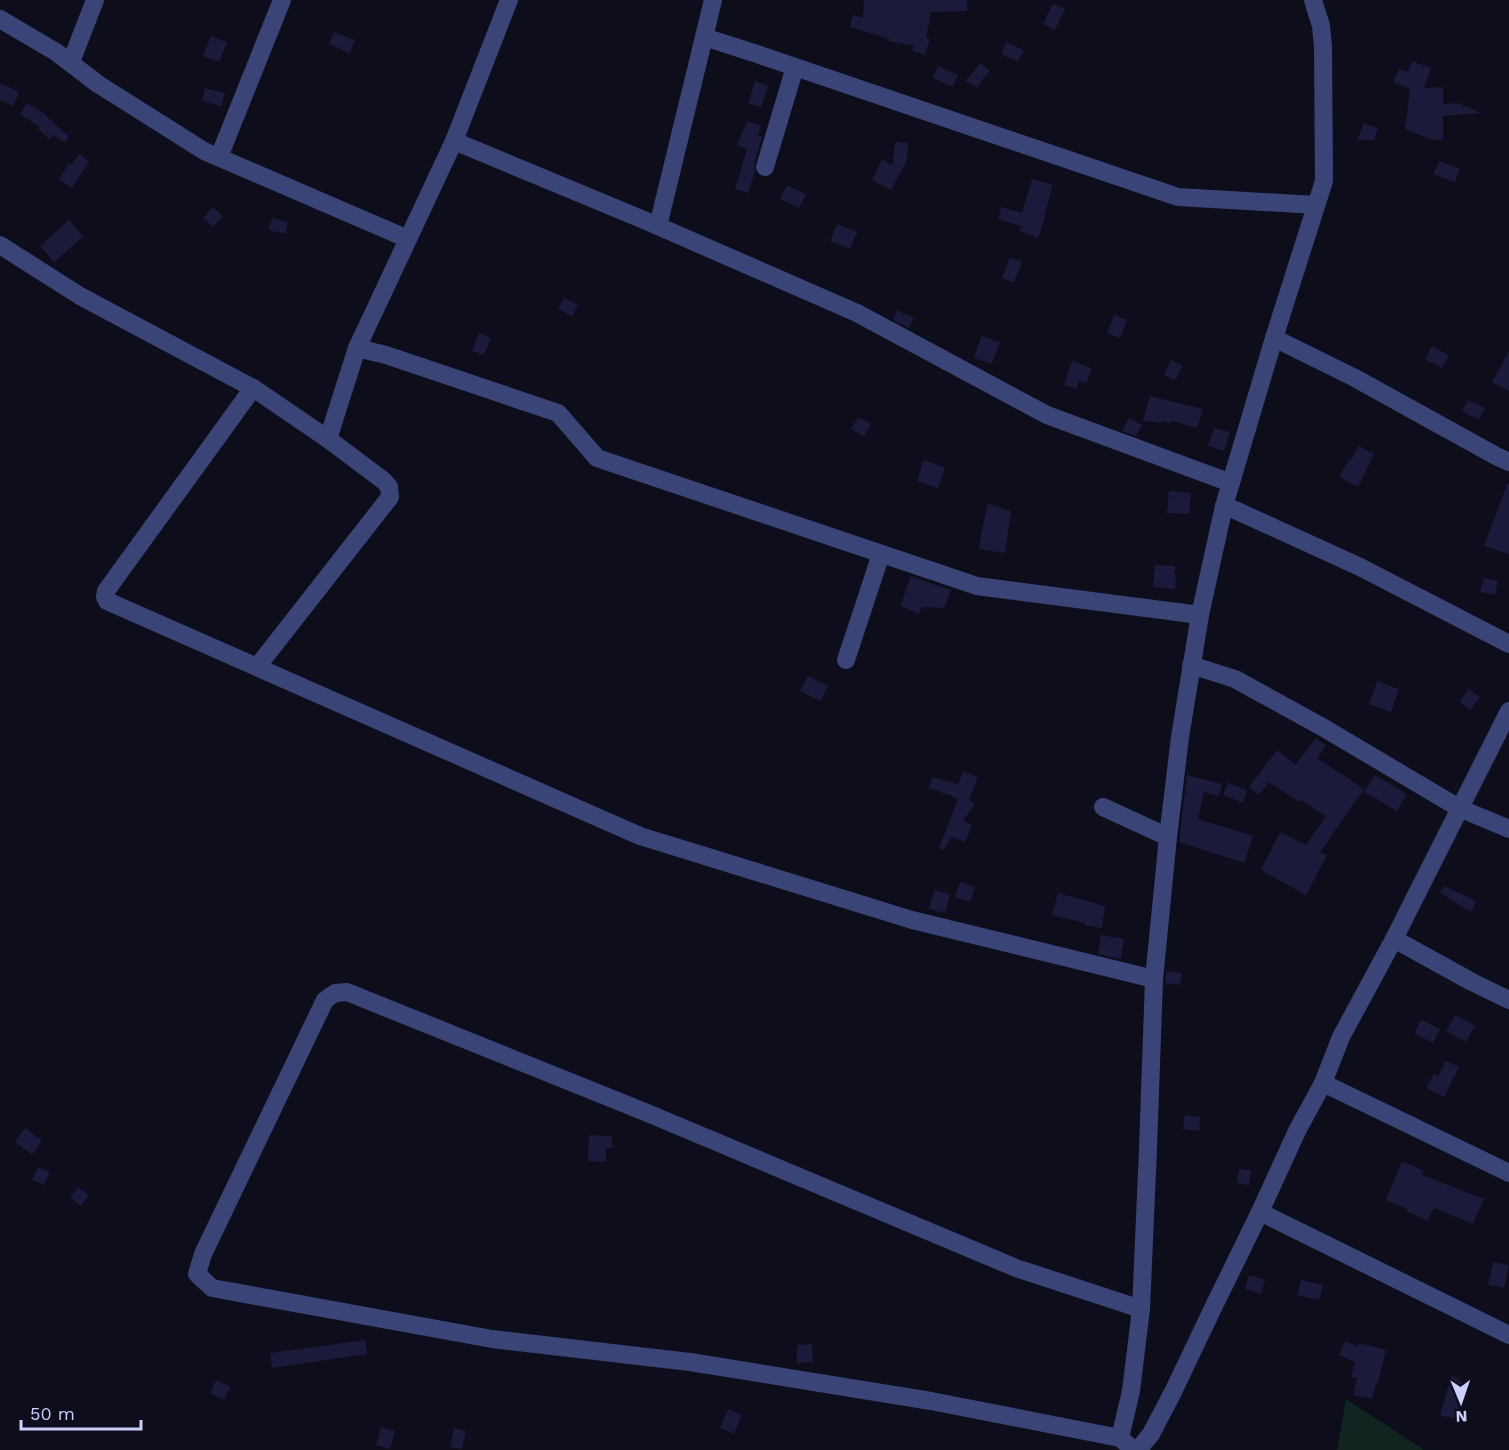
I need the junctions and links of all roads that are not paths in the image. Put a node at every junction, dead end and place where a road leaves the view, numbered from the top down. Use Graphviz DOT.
graph roads {
  1 [pos="95,0"];
  2 [pos="282,0"];
  3 [pos="509,0"];
  4 [pos="713,0"];
  5 [pos="1312,0"];
  6 [pos="0,19"];
  7 [pos="705,37"];
  8 [pos="71,62"];
  9 [pos="795,67"];
  10 [pos="454,141"];
  11 [pos="219,157"];
  12 [pos="765,167"];
  13 [pos="1316,205"];
  14 [pos="658,226"];
  15 [pos="408,239"];
  16 [pos="0,245"];
  17 [pos="1274,338"];
  18 [pos="357,348"];
  19 [pos="253,388"];
  20 [pos="328,439"];
  21 [pos="1509,462"];
  22 [pos="1231,483"];
  23 [pos="1224,506"];
  24 [pos="881,554"];
  25 [pos="1200,615"];
  26 [pos="1509,644"];
  27 [pos="846,660"];
  28 [pos="1191,665"];
  29 [pos="257,667"];
  30 [pos="1509,711"];
  31 [pos="1103,807"];
  32 [pos="1459,807"];
  33 [pos="1509,829"];
  34 [pos="1168,837"];
  35 [pos="1394,939"];
  36 [pos="1154,979"];
  37 [pos="1509,1000"];
  38 [pos="1323,1083"];
  39 [pos="1509,1173"];
  40 [pos="1260,1212"];
  41 [pos="1141,1309"];
  42 [pos="1509,1335"];
  43 [pos="1131,1446"];
  1 -- 8 [label="street"];
  2 -- 11 [label="street"];
  3 -- 10 [label="street"];
  4 -- 7 [label="street"];
  5 -- 13 [label="street"];
  6 -- 8 [label="street"];
  7 -- 9 [label="street"];
  7 -- 14 [label="street"];
  8 -- 11 [label="street"];
  9 -- 12 [label="street"];
  9 -- 13 [label="street"];
  10 -- 14 [label="street"];
  10 -- 15 [label="street"];
  11 -- 15 [label="street"];
  13 -- 17 [label="street"];
  14 -- 22 [label="street"];
  15 -- 18 [label="street"];
  16 -- 19 [label="street"];
  17 -- 21 [label="street"];
  17 -- 22 [label="street"];
  18 -- 20 [label="street"];
  18 -- 24 [label="street"];
  19 -- 20 [label="street"];
  19 -- 29 [label="street"];
  20 -- 29 [label="street"];
  22 -- 23 [label="street"];
  23 -- 25 [label="street"];
  23 -- 26 [label="street"];
  24 -- 25 [label="street"];
  24 -- 27 [label="street"];
  25 -- 28 [label="street"];
  28 -- 32 [label="street"];
  28 -- 34 [label="street"];
  29 -- 36 [label="street"];
  30 -- 32 [label="street"];
  31 -- 34 [label="street"];
  32 -- 33 [label="street"];
  32 -- 35 [label="street"];
  34 -- 36 [label="street"];
  35 -- 37 [label="street"];
  35 -- 38 [label="street"];
  36 -- 41 [label="street"];
  38 -- 39 [label="street"];
  38 -- 40 [label="street"];
  40 -- 42 [label="street"];
  40 -- 43 [label="street"];
  41 -- 43 [label="street"];
  41 -- 43 [label="street"];
}
